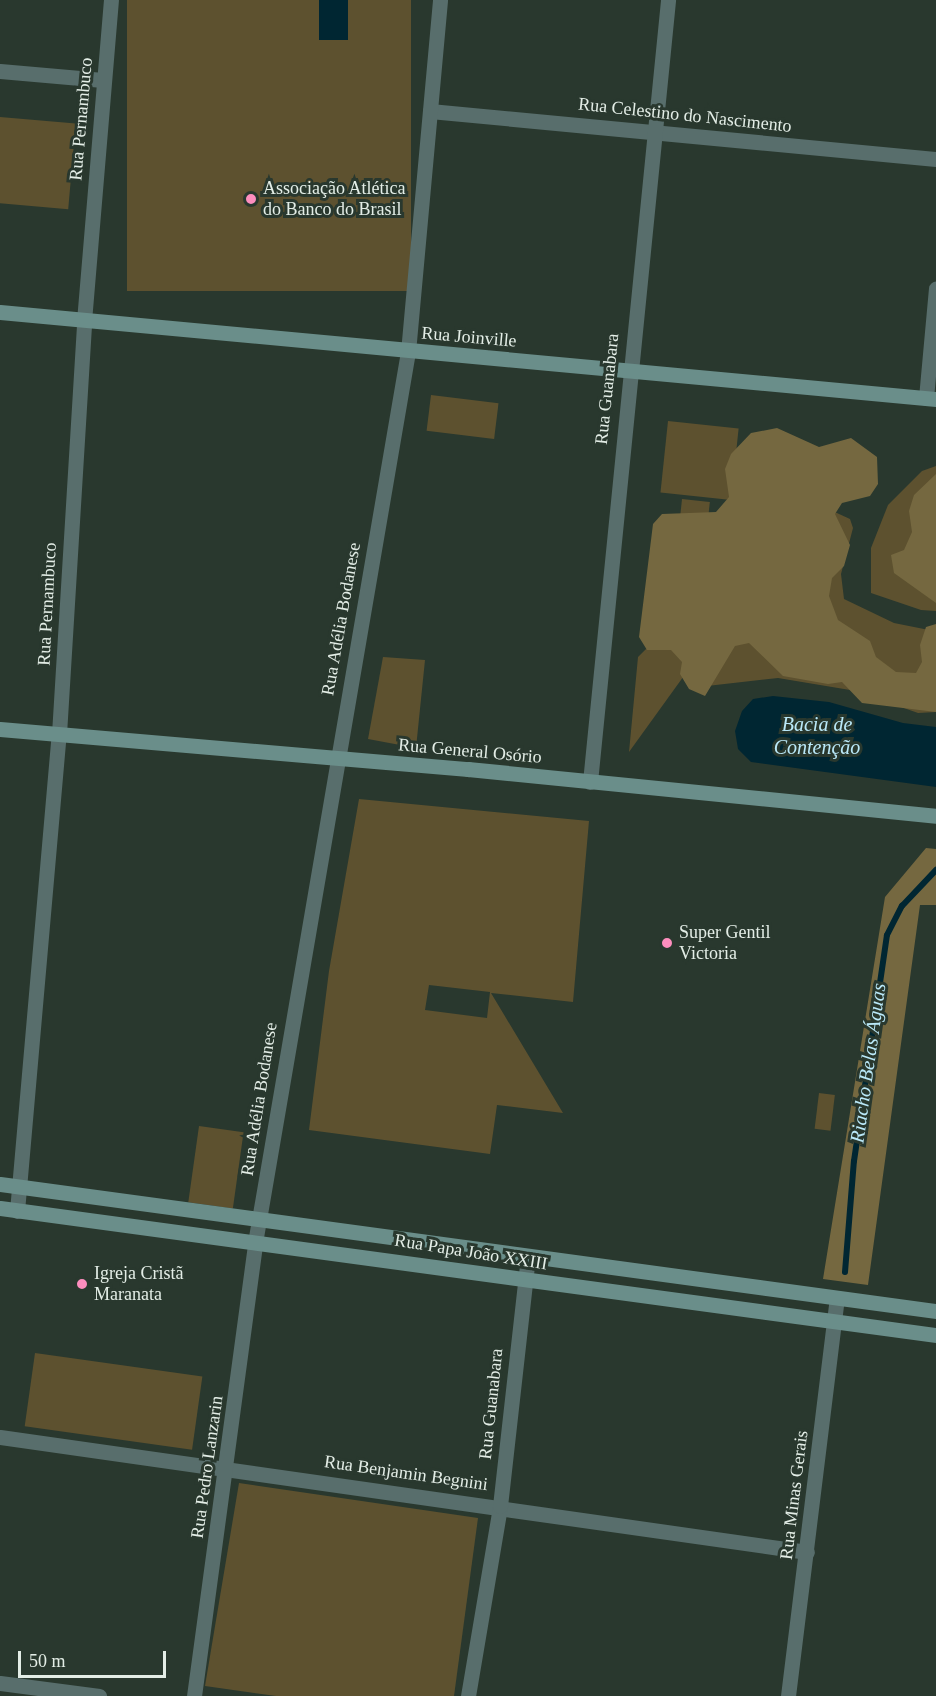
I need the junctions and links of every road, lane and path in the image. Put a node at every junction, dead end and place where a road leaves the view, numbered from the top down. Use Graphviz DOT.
graph roads {
  1 [pos="111,0"];
  2 [pos="440,0"];
  3 [pos="668,0"];
  4 [pos="0,72"];
  5 [pos="103,80"];
  6 [pos="430,111"];
  7 [pos="656,132"];
  8 [pos="936,159"];
  9 [pos="936,288"];
  10 [pos="0,312"];
  11 [pos="84,321"];
  12 [pos="408,352"];
  13 [pos="628,370"];
  14 [pos="931,399"];
  15 [pos="0,729"];
  16 [pos="59,734"];
  17 [pos="336,759"];
  18 [pos="590,782"];
  19 [pos="936,816"];
  20 [pos="0,1184"];
  21 [pos="18,1187"];
  22 [pos="110,1198"];
  23 [pos="0,1208"];
  24 [pos="17,1211"];
  25 [pos="259,1218"];
  26 [pos="107,1223"];
  27 [pos="372,1235"];
  28 [pos="255,1243"];
  29 [pos="369,1257"];
  30 [pos="528,1257"];
  31 [pos="599,1267"];
  32 [pos="525,1281"];
  33 [pos="597,1290"];
  34 [pos="837,1299"];
  35 [pos="936,1311"];
  36 [pos="836,1320"];
  37 [pos="936,1335"];
  38 [pos="0,1437"];
  39 [pos="227,1468"];
  40 [pos="500,1506"];
  41 [pos="807,1552"];
  42 [pos="0,1683"];
  43 [pos="99,1696"];
  44 [pos="194,1696"];
  45 [pos="468,1696"];
  46 [pos="788,1696"];
  1 -- 5 [label="street, Rua Pernambuco"];
  2 -- 6 [label="street, Rua Adélia Bodanese"];
  3 -- 7 [label="street, Rua Guanabara"];
  4 -- 5 [label="street"];
  5 -- 11 [label="street, Rua Pernambuco"];
  6 -- 7 [label="street, Rua Celestino do Nascimento"];
  6 -- 12 [label="street, Rua Adélia Bodanese"];
  7 -- 8 [label="street, Rua Celestino do Nascimento"];
  7 -- 13 [label="street, Rua Guanabara"];
  9 -- 14 [label="street"];
  10 -- 11 [label="street, Rua Joinville"];
  11 -- 12 [label="street, Rua Joinville"];
  11 -- 16 [label="street, Rua Pernambuco"];
  12 -- 13 [label="street, Rua Joinville"];
  12 -- 17 [label="street, Rua Adélia Bodanese"];
  13 -- 14 [label="street, Rua Joinville"];
  13 -- 18 [label="street, Rua Guanabara"];
  15 -- 16 [label="street, Rua General Osório"];
  16 -- 17 [label="street, Rua General Osório"];
  16 -- 21 [label="street, Rua Pernambuco"];
  17 -- 18 [label="street, Rua General Osório"];
  17 -- 25 [label="street, Rua Adélia Bodanese"];
  18 -- 19 [label="street, Rua General Osório"];
  20 -- 21 [label="street, Rua Papa João XXIII"];
  21 -- 22 [label="street, Rua Papa João XXIII"];
  21 -- 24 [label="street, Rua Pernambuco"];
  22 -- 25 [label="street, Rua Papa João XXIII"];
  22 -- 26 [label="street"];
  23 -- 24 [label="street, Rua Papa João XXIII"];
  24 -- 26 [label="street, Rua Papa João XXIII"];
  25 -- 27 [label="street, Rua Papa João XXIII"];
  25 -- 28 [label="street, Rua Adélia Bodanese"];
  26 -- 28 [label="street, Rua Papa João XXIII"];
  27 -- 29 [label="street"];
  27 -- 30 [label="street, Rua Papa João XXIII"];
  28 -- 29 [label="street, Rua Papa João XXIII"];
  28 -- 39 [label="street, Rua Pedro Lanzarin"];
  29 -- 32 [label="street, Rua Papa João XXIII"];
  30 -- 31 [label="street, Rua Papa João XXIII"];
  30 -- 32 [label="street, Rua Guanabara"];
  31 -- 33 [label="street"];
  31 -- 34 [label="street, Rua Papa João XXIII"];
  32 -- 33 [label="street, Rua Papa João XXIII"];
  32 -- 40 [label="street, Rua Guanabara"];
  33 -- 36 [label="street, Rua Papa João XXIII"];
  34 -- 35 [label="street, Rua Papa João XXIII"];
  34 -- 36 [label="street, Rua Minas Gerais"];
  36 -- 37 [label="street, Rua Papa João XXIII"];
  36 -- 41 [label="street, Rua Minas Gerais"];
  38 -- 39 [label="street, Rua Benjamin Begnini"];
  39 -- 40 [label="street, Rua Benjamin Begnini"];
  39 -- 44 [label="street, Rua Pedro Lanzarin"];
  40 -- 41 [label="street, Rua Benjamin Begnini"];
  40 -- 45 [label="street, Rua Guanabara"];
  41 -- 46 [label="street, Rua Minas Gerais"];
  42 -- 43 [label="street"];
}
